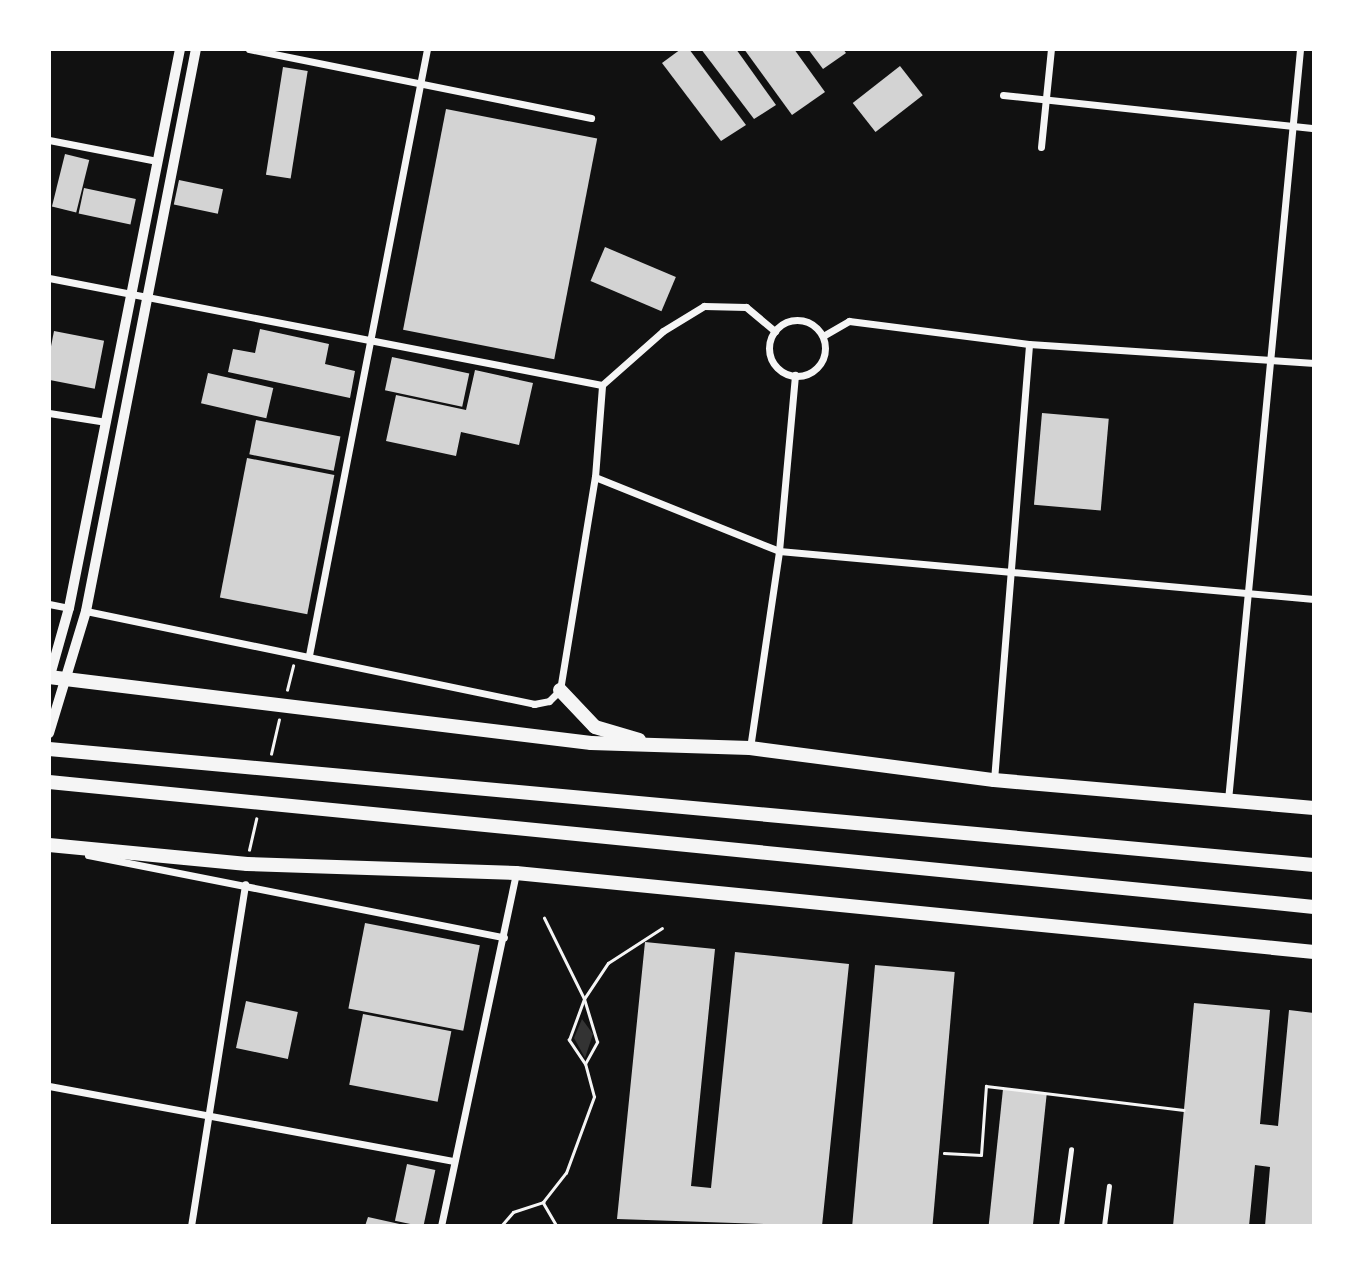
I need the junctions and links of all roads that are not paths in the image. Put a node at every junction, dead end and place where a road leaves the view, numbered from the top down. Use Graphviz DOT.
graph roads {
  1 [pos="180,49"];
  2 [pos="196,49"];
  3 [pos="249,49"];
  4 [pos="426,49"];
  5 [pos="1051,49"];
  6 [pos="1300,49"];
  7 [pos="420,84"];
  8 [pos="1003,95"];
  9 [pos="1047,100"];
  10 [pos="591,118"];
  11 [pos="1291,126"];
  12 [pos="1314,128"];
  13 [pos="49,140"];
  14 [pos="1041,147"];
  15 [pos="158,161"];
  16 [pos="49,278"];
  17 [pos="132,293"];
  18 [pos="149,296"];
  19 [pos="775,331"];
  20 [pos="823,336"];
  21 [pos="369,340"];
  22 [pos="1029,344"];
  23 [pos="1269,359"];
  24 [pos="1314,363"];
  25 [pos="796,375"];
  26 [pos="602,385"];
  27 [pos="49,413"];
  28 [pos="106,422"];
  29 [pos="595,477"];
  30 [pos="779,551"];
  31 [pos="1011,573"];
  32 [pos="1248,593"];
  33 [pos="1314,599"];
  34 [pos="49,604"];
  35 [pos="69,608"];
  36 [pos="86,611"];
  37 [pos="309,655"];
  38 [pos="49,678"];
  39 [pos="68,678"];
  40 [pos="560,690"];
  41 [pos="49,733"];
  42 [pos="660,746"];
  43 [pos="750,748"];
  44 [pos="49,749"];
  45 [pos="994,780"];
  46 [pos="49,782"];
  47 [pos="1227,801"];
  48 [pos="1314,808"];
  49 [pos="49,846"];
  50 [pos="1314,865"];
  51 [pos="516,873"];
  52 [pos="245,884"];
  53 [pos="1314,907"];
  54 [pos="504,937"];
  55 [pos="1314,951"];
  56 [pos="49,1086"];
  57 [pos="211,1119"];
  58 [pos="1071,1150"];
  59 [pos="454,1161"];
  60 [pos="1109,1186"];
  61 [pos="191,1226"];
  62 [pos="440,1226"];
  63 [pos="1061,1226"];
  64 [pos="1104,1226"];
  1 -- 15 [label="main road"];
  2 -- 18 [label="main road"];
  3 -- 7 [label="street"];
  4 -- 7 [label="street"];
  5 -- 9 [label="street"];
  6 -- 11 [label="street"];
  7 -- 10 [label="street"];
  7 -- 21 [label="street"];
  8 -- 9 [label="street"];
  9 -- 11 [label="street"];
  9 -- 14 [label="street"];
  11 -- 12 [label="street"];
  11 -- 23 [label="street"];
  13 -- 15 [label="street"];
  15 -- 17 [label="main road"];
  16 -- 17 [label="street"];
  17 -- 18 [label="street"];
  17 -- 28 [label="main road"];
  18 -- 21 [label="street"];
  18 -- 36 [label="main road"];
  19 -- 20 [label="street"];
  19 -- 25 [label="street"];
  19 -- 26 [label="street"];
  20 -- 22 [label="street"];
  20 -- 25 [label="street"];
  21 -- 26 [label="street"];
  21 -- 37 [label="street"];
  22 -- 23 [label="street"];
  22 -- 31 [label="street"];
  23 -- 24 [label="street"];
  23 -- 32 [label="street"];
  25 -- 30 [label="street"];
  26 -- 29 [label="street"];
  27 -- 28 [label="street"];
  28 -- 35 [label="main road"];
  29 -- 30 [label="street"];
  29 -- 40 [label="street"];
  30 -- 31 [label="street"];
  30 -- 43 [label="street"];
  31 -- 32 [label="street"];
  31 -- 45 [label="street"];
  32 -- 33 [label="street"];
  32 -- 47 [label="street"];
  34 -- 35 [label="street"];
  35 -- 38 [label="main road"];
  36 -- 37 [label="street"];
  36 -- 39 [label="main road"];
  37 -- 40 [label="street"];
  38 -- 39 [label="highway"];
  39 -- 41 [label="main road"];
  39 -- 42 [label="highway"];
  40 -- 42 [label="highway"];
  42 -- 43 [label="highway"];
  43 -- 45 [label="highway"];
  44 -- 50 [label="highway"];
  45 -- 47 [label="highway"];
  46 -- 53 [label="highway"];
  47 -- 48 [label="highway"];
  49 -- 51 [label="highway"];
  49 -- 52 [label="street"];
  51 -- 54 [label="street"];
  51 -- 55 [label="highway"];
  52 -- 54 [label="street"];
  52 -- 57 [label="street"];
  54 -- 59 [label="street"];
  56 -- 57 [label="street"];
  57 -- 59 [label="street"];
  57 -- 61 [label="street"];
  58 -- 63 [label="lane"];
  59 -- 62 [label="street"];
  60 -- 64 [label="lane"];
}
